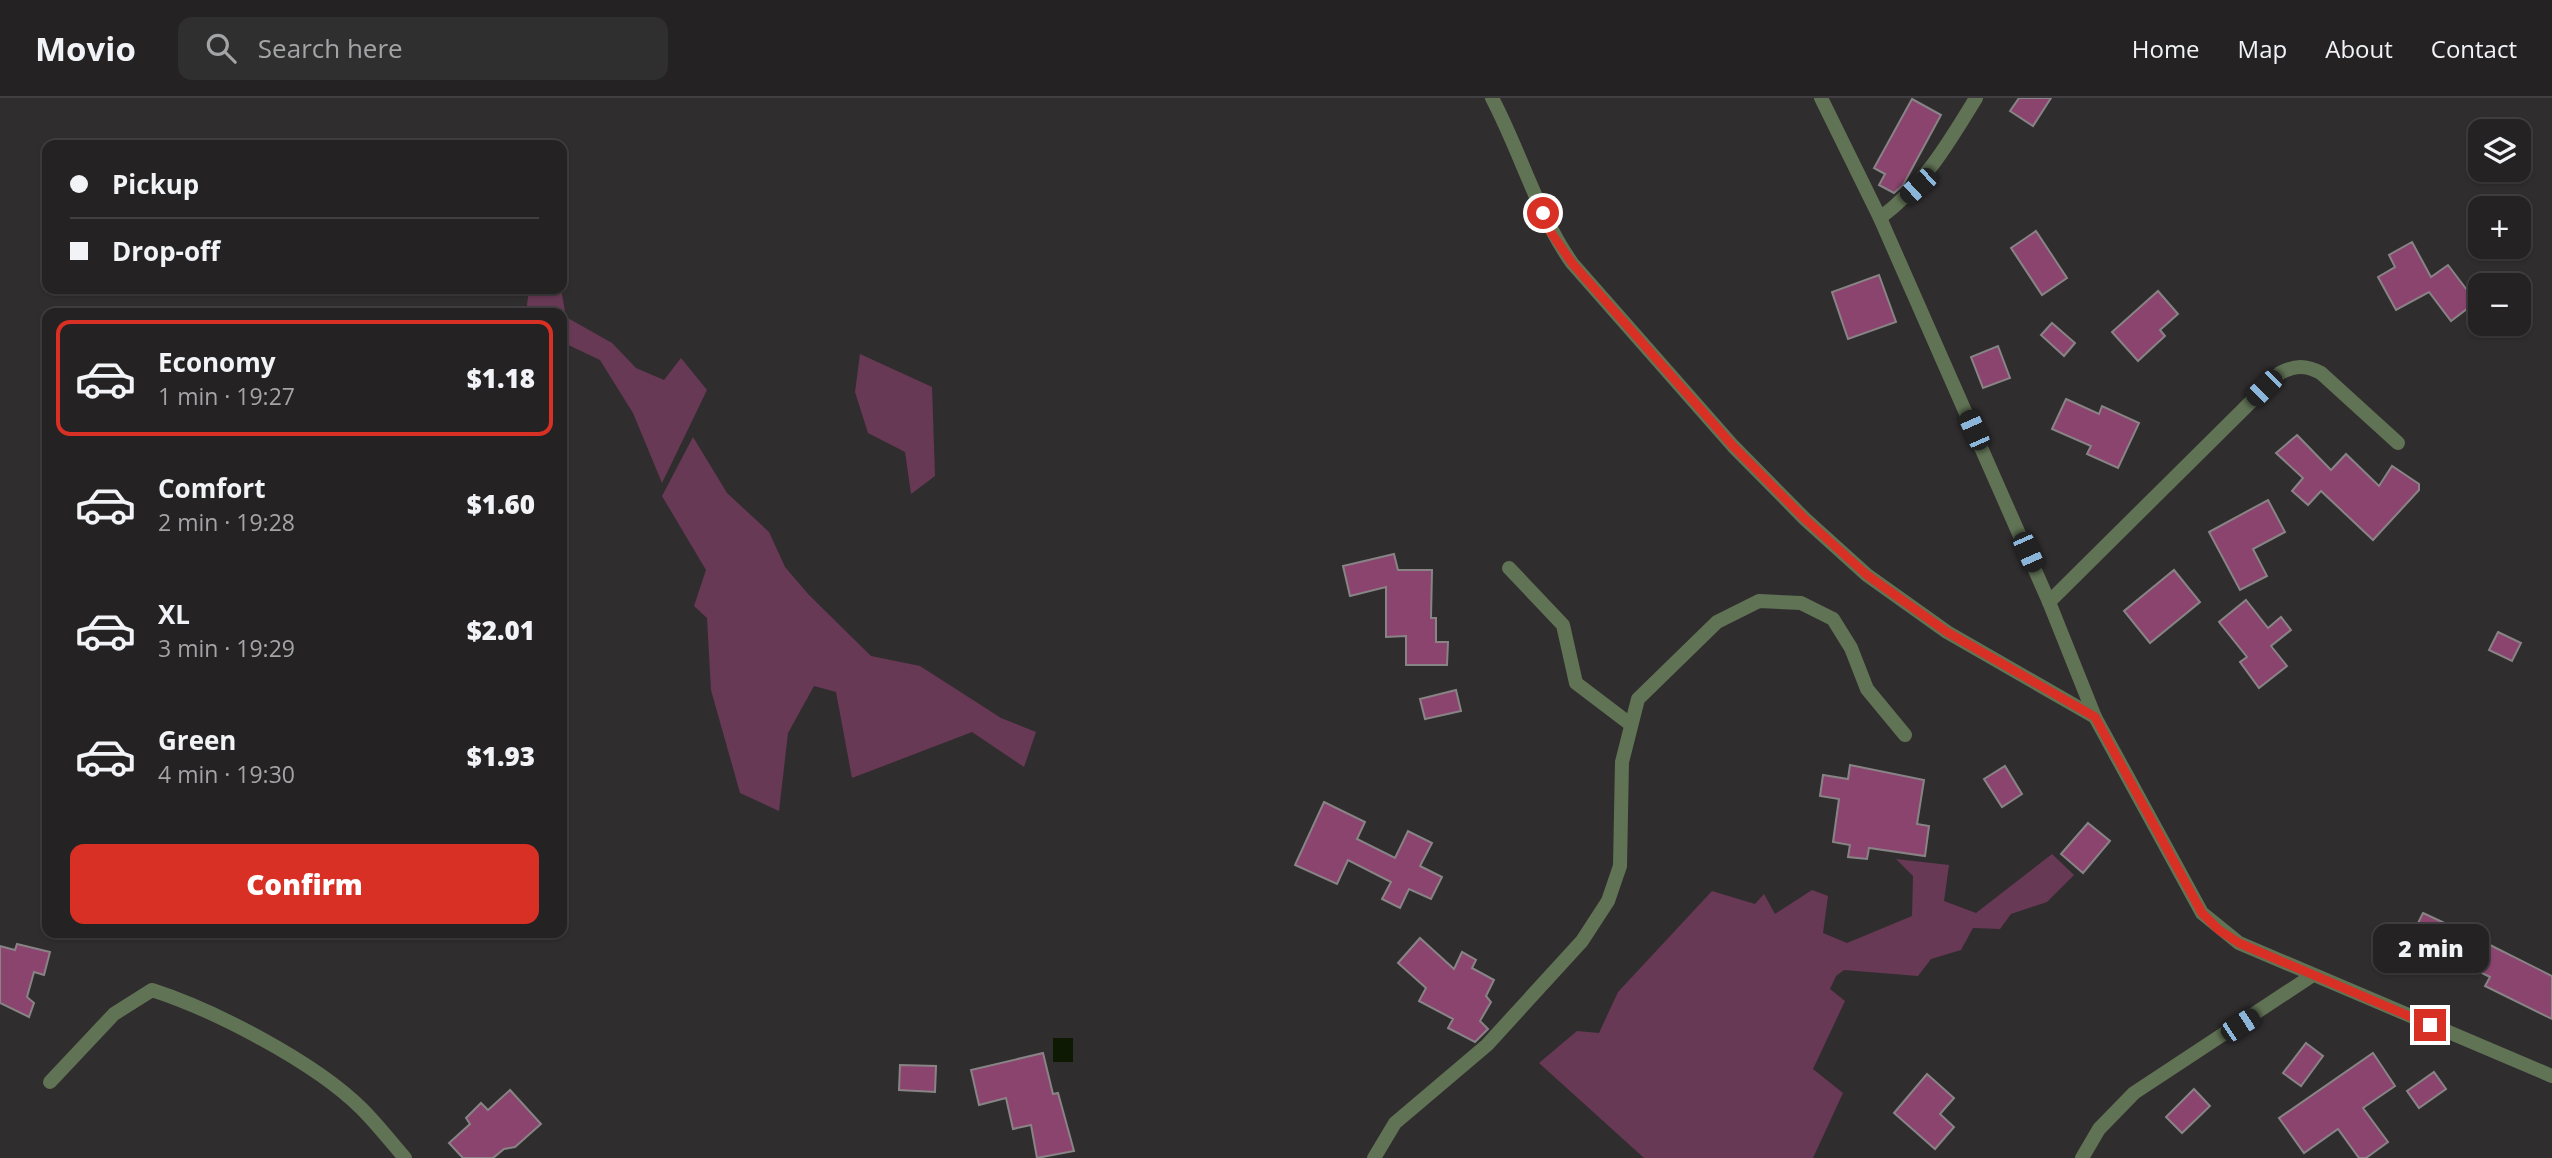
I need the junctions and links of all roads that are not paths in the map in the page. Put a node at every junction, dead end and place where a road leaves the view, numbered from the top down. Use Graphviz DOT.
graph roads {
  1 [pos="1492,98"];
  2 [pos="1821,98"];
  3 [pos="1976,98"];
  4 [pos="1880,218"];
  5 [pos="2398,443"];
  6 [pos="1509,568"];
  7 [pos="2049,601"];
  8 [pos="2095,717"];
  9 [pos="1630,724"];
  10 [pos="1905,735"];
  11 [pos="2313,975"];
  12 [pos="2552,1076"];
  13 [pos="50,1082"];
  14 [pos="405,1158"];
  15 [pos="1374,1158"];
  16 [pos="2082,1158"];
  1 -- 8 [label="street"];
  2 -- 4 [label="street"];
  3 -- 4 [label="street"];
  4 -- 7 [label="street"];
  5 -- 7 [label="street"];
  6 -- 9 [label="street"];
  7 -- 8 [label="street"];
  8 -- 11 [label="street"];
  9 -- 10 [label="street"];
  9 -- 15 [label="street"];
  11 -- 12 [label="street"];
  11 -- 16 [label="street"];
  13 -- 14 [label="street"];
}
